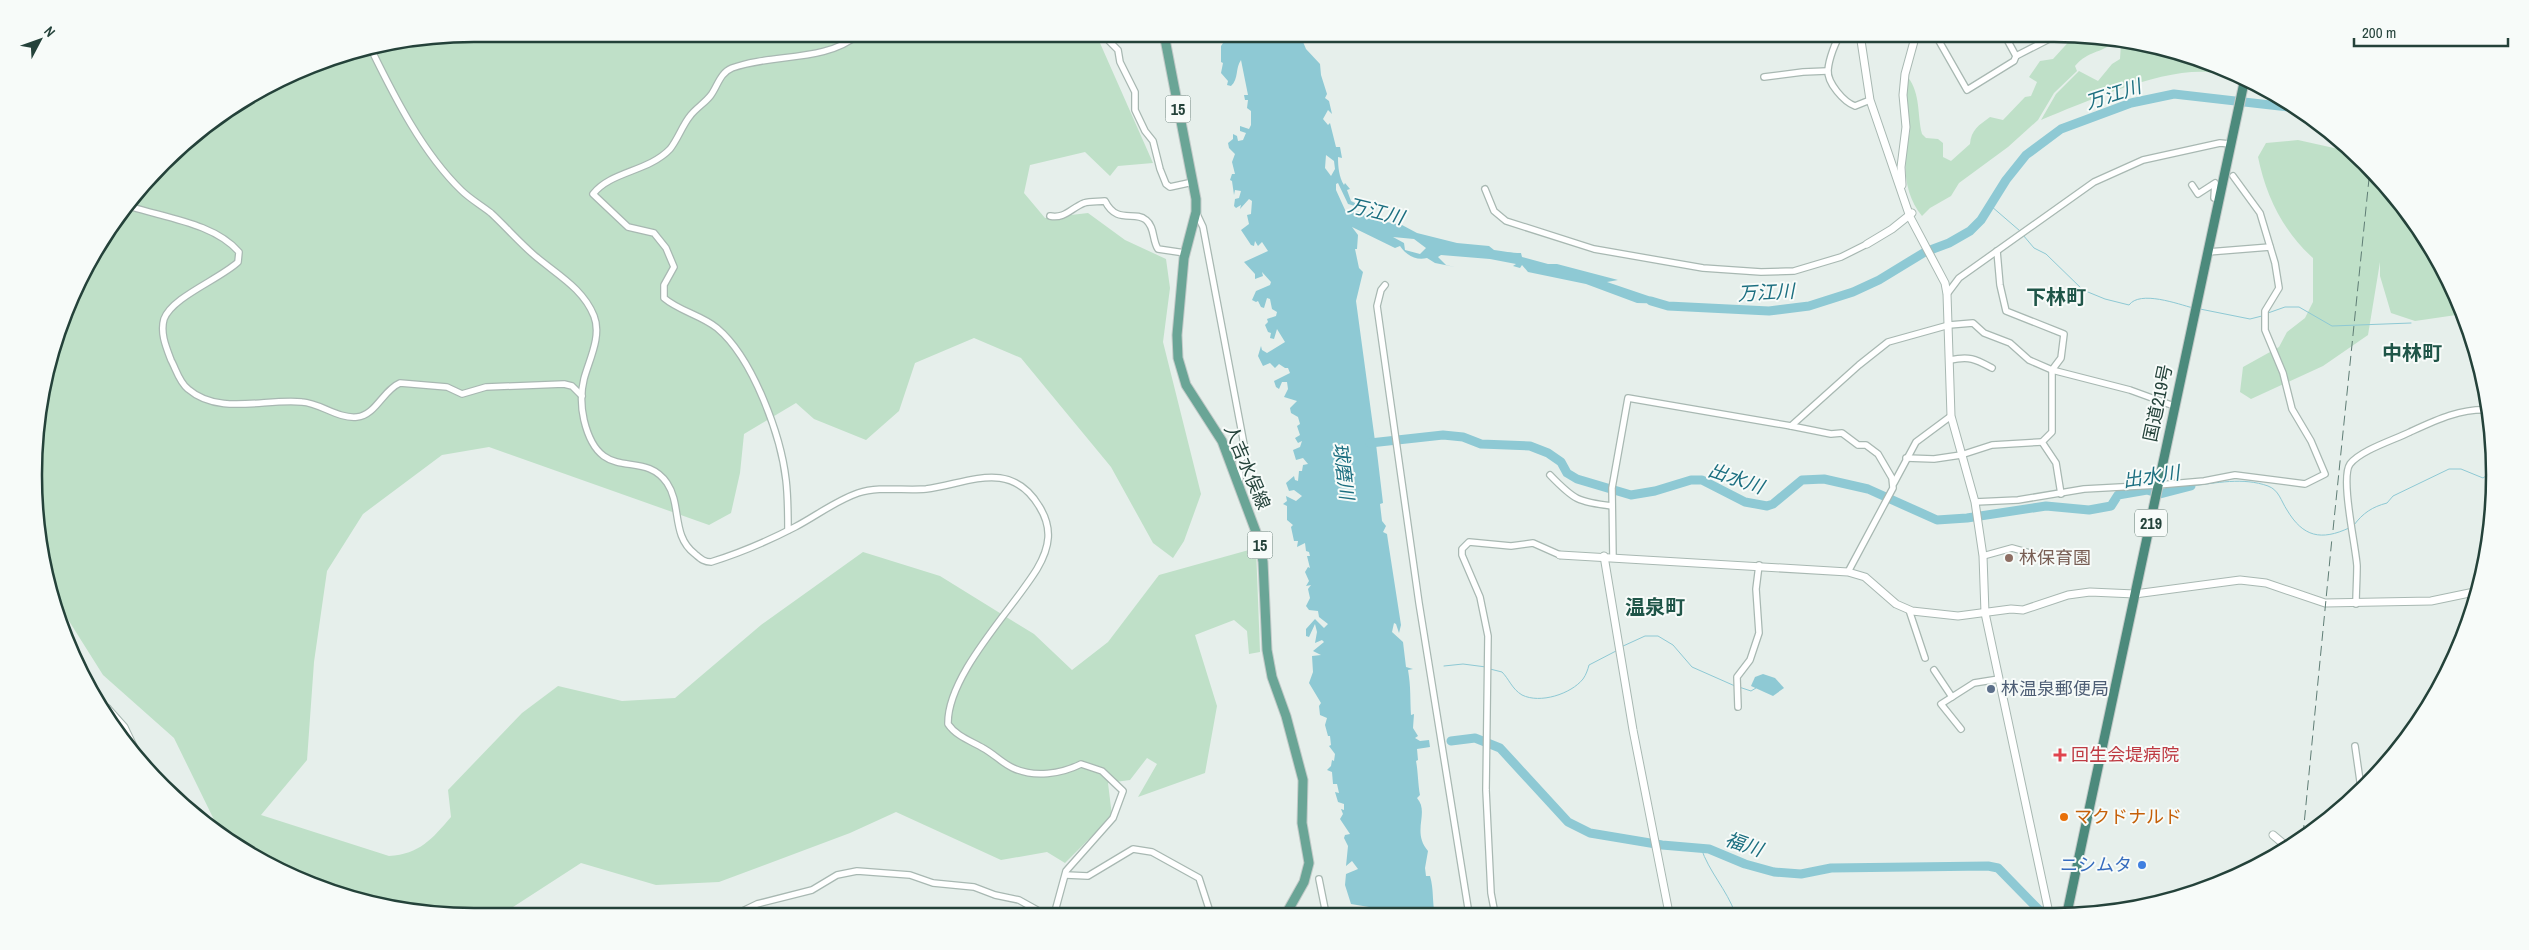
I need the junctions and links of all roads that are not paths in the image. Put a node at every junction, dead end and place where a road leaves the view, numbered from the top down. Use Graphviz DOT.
graph roads {
  1 [pos="849,42"];
  2 [pos="1111,42"];
  3 [pos="1166,42"];
  4 [pos="1836,42"];
  5 [pos="1861,42"];
  6 [pos="1914,42"];
  7 [pos="1940,42"];
  8 [pos="2008,42"];
  9 [pos="2043,42"];
  10 [pos="374,55"];
  11 [pos="2016,56"];
  12 [pos="1828,72"];
  13 [pos="1764,77"];
  14 [pos="2243,86"];
  15 [pos="1870,100"];
  16 [pos="2230,144"];
  17 [pos="2233,176"];
  18 [pos="1193,182"];
  19 [pos="2192,184"];
  20 [pos="1485,190"];
  21 [pos="2218,200"];
  22 [pos="135,208"];
  23 [pos="1196,212"];
  24 [pos="1050,216"];
  25 [pos="1911,219"];
  26 [pos="1867,244"];
  27 [pos="2270,247"];
  28 [pos="1997,251"];
  29 [pos="2208,252"];
  30 [pos="1185,253"];
  31 [pos="1385,285"];
  32 [pos="1947,294"];
  33 [pos="1949,325"];
  34 [pos="1950,360"];
  35 [pos="1992,368"];
  36 [pos="2052,370"];
  37 [pos="582,396"];
  38 [pos="2174,406"];
  39 [pos="2481,409"];
  40 [pos="1951,416"];
  41 [pos="1791,426"];
  42 [pos="2042,442"];
  43 [pos="1961,455"];
  44 [pos="1906,458"];
  45 [pos="1550,475"];
  46 [pos="1237,482"];
  47 [pos="2158,485"];
  48 [pos="1893,488"];
  49 [pos="2061,494"];
  50 [pos="1975,502"];
  51 [pos="1612,506"];
  52 [pos="788,530"];
  53 [pos="1560,555"];
  54 [pos="2037,555"];
  55 [pos="1604,556"];
  56 [pos="1982,556"];
  57 [pos="1613,558"];
  58 [pos="1759,565"];
  59 [pos="1848,572"];
  60 [pos="2135,594"];
  61 [pos="2470,594"];
  62 [pos="2356,604"];
  63 [pos="1909,610"];
  64 [pos="1986,613"];
  65 [pos="1925,658"];
  66 [pos="1934,670"];
  67 [pos="1999,679"];
  68 [pos="1952,697"];
  69 [pos="1738,707"];
  70 [pos="1961,729"];
  71 [pos="2355,746"];
  72 [pos="2360,781"];
  73 [pos="2273,835"];
  74 [pos="2282,843"];
  75 [pos="1066,875"];
  76 [pos="1319,878"];
  77 [pos="749,908"];
  78 [pos="1033,908"];
  79 [pos="1056,908"];
  80 [pos="1209,908"];
  81 [pos="1289,908"];
  82 [pos="1325,908"];
  83 [pos="1468,908"];
  84 [pos="1494,908"];
  85 [pos="1668,908"];
  86 [pos="2048,908"];
  87 [pos="2068,908"];
  1 -- 52 [label="street"];
  2 -- 18 [label="street"];
  3 -- 18 [label="main road, 人吉水俣線 / 15"];
  4 -- 12 [label="street"];
  5 -- 15 [label="street"];
  6 -- 25 [label="street"];
  7 -- 11 [label="street"];
  8 -- 11 [label="street"];
  9 -- 11 [label="street"];
  10 -- 37 [label="street"];
  12 -- 13 [label="street"];
  12 -- 15 [label="street"];
  14 -- 16 [label="highway, 国道219号 / 219"];
  15 -- 25 [label="street"];
  16 -- 21 [label="highway, 国道219号 / 219"];
  16 -- 28 [label="street"];
  17 -- 27 [label="street"];
  18 -- 23 [label="main road, 人吉水俣線 / 15"];
  19 -- 21 [label="street"];
  20 -- 26 [label="street"];
  21 -- 29 [label="highway, 国道219号 / 219"];
  22 -- 37 [label="street"];
  23 -- 30 [label="main road, 人吉水俣線 / 15"];
  23 -- 46 [label="street"];
  24 -- 30 [label="street"];
  25 -- 26 [label="street"];
  25 -- 32 [label="street"];
  27 -- 29 [label="street"];
  27 -- 47 [label="street"];
  28 -- 32 [label="street"];
  28 -- 36 [label="street"];
  29 -- 38 [label="highway, 国道219号 / 219"];
  30 -- 46 [label="main road, 人吉水俣線 / 15"];
  31 -- 83 [label="street"];
  32 -- 33 [label="street"];
  33 -- 34 [label="street"];
  33 -- 36 [label="street"];
  33 -- 41 [label="street"];
  34 -- 35 [label="street"];
  34 -- 40 [label="street"];
  36 -- 38 [label="street"];
  36 -- 42 [label="street"];
  37 -- 52 [label="street"];
  38 -- 47 [label="highway, 国道219号 / 219"];
  39 -- 62 [label="street"];
  40 -- 43 [label="street"];
  40 -- 44 [label="street"];
  41 -- 48 [label="street"];
  41 -- 51 [label="street"];
  42 -- 43 [label="street"];
  42 -- 49 [label="street"];
  43 -- 44 [label="street"];
  43 -- 50 [label="street"];
  44 -- 48 [label="street"];
  45 -- 51 [label="street"];
  46 -- 81 [label="main road, 人吉水俣線 / 15"];
  47 -- 49 [label="street"];
  47 -- 60 [label="highway, 国道219号 / 219"];
  48 -- 59 [label="street"];
  49 -- 50 [label="street"];
  50 -- 56 [label="street"];
  51 -- 57 [label="street"];
  52 -- 75 [label="street"];
  53 -- 55 [label="street"];
  53 -- 84 [label="street"];
  54 -- 56 [label="street"];
  55 -- 57 [label="street"];
  55 -- 85 [label="street"];
  56 -- 64 [label="street"];
  57 -- 58 [label="street"];
  58 -- 59 [label="street"];
  58 -- 69 [label="street"];
  59 -- 63 [label="street"];
  60 -- 62 [label="street"];
  60 -- 64 [label="street"];
  60 -- 87 [label="highway, 国道219号 / 219"];
  61 -- 62 [label="street"];
  63 -- 64 [label="street"];
  63 -- 65 [label="street"];
  64 -- 67 [label="street"];
  66 -- 68 [label="street"];
  67 -- 68 [label="street"];
  67 -- 86 [label="street"];
  68 -- 70 [label="street"];
  71 -- 72 [label="street"];
  73 -- 74 [label="street"];
  75 -- 79 [label="street"];
  75 -- 80 [label="street"];
  76 -- 82 [label="street"];
  77 -- 78 [label="street"];
}
